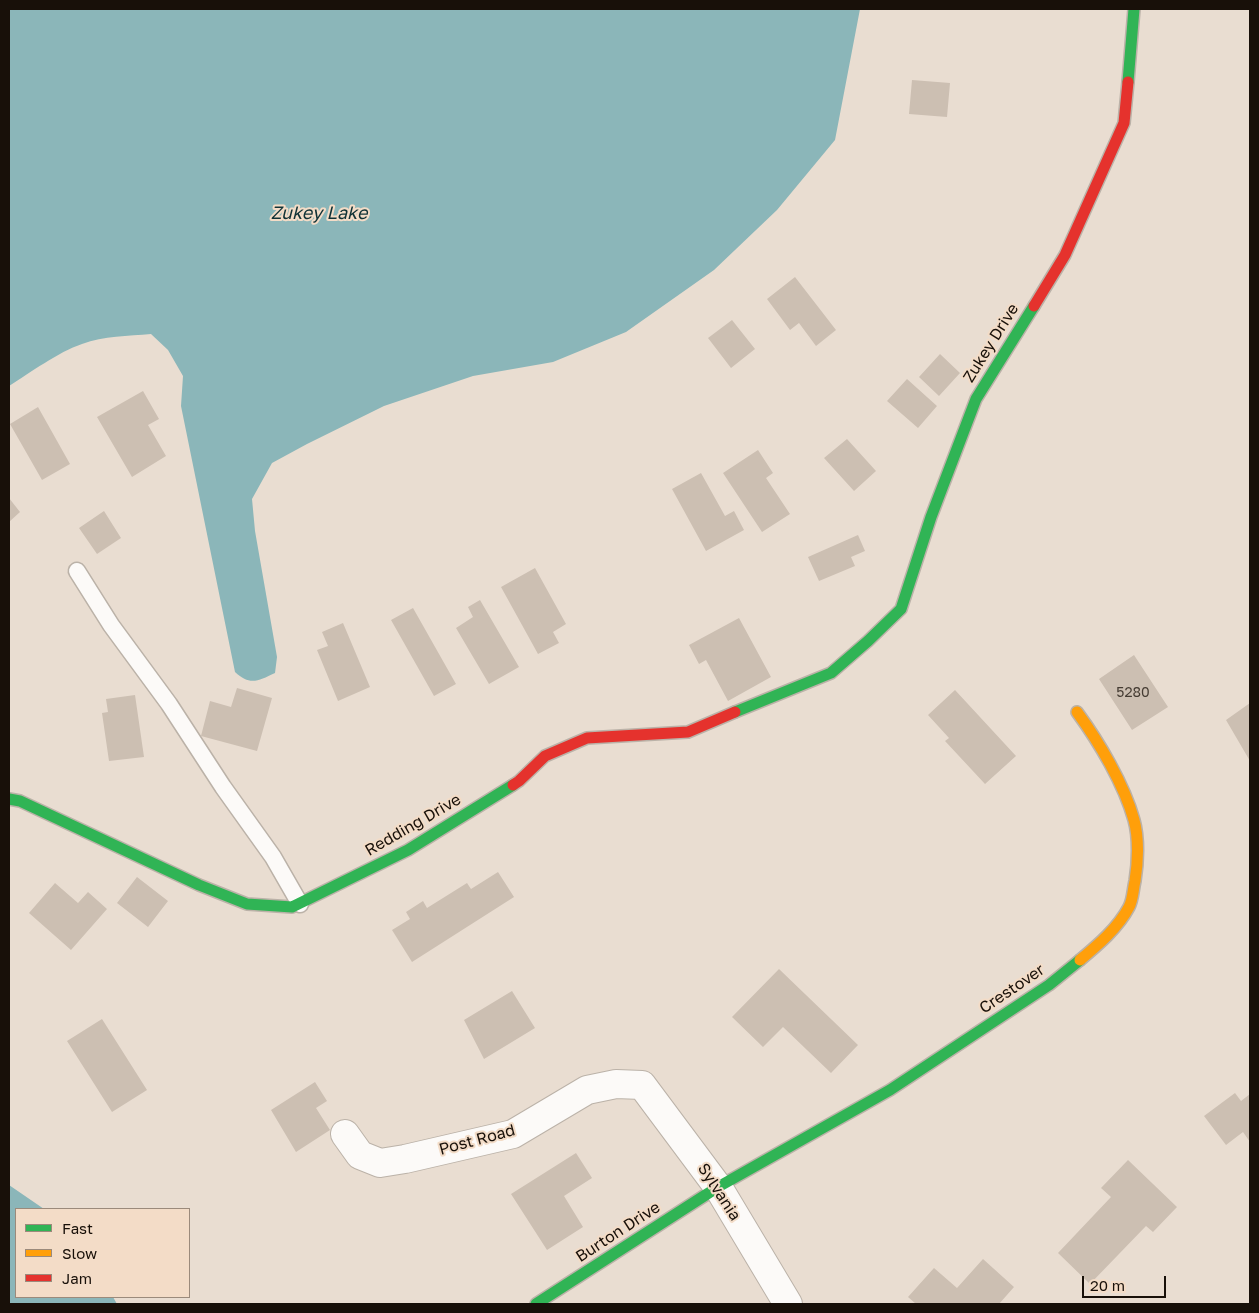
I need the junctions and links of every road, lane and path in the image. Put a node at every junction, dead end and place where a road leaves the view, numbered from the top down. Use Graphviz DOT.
graph roads {
  1 [pos="1134,9"];
  2 [pos="77,571"];
  3 [pos="831,673"];
  4 [pos="1077,712"];
  5 [pos="9,799"];
  6 [pos="300,904"];
  7 [pos="642,1085"];
  8 [pos="345,1134"];
  9 [pos="718,1187"];
  10 [pos="536,1304"];
  11 [pos="788,1304"];
  1 -- 3 [label="street, Zukey Drive"];
  2 -- 6 [label="lane"];
  3 -- 6 [label="street, Redding Drive"];
  4 -- 9 [label="street, Crestover"];
  5 -- 6 [label="street, Redding Drive"];
  7 -- 8 [label="street, Post Road"];
  7 -- 9 [label="street, Sylvania"];
  9 -- 10 [label="street, Burton Drive"];
  9 -- 11 [label="street, Sylvania"];
}
